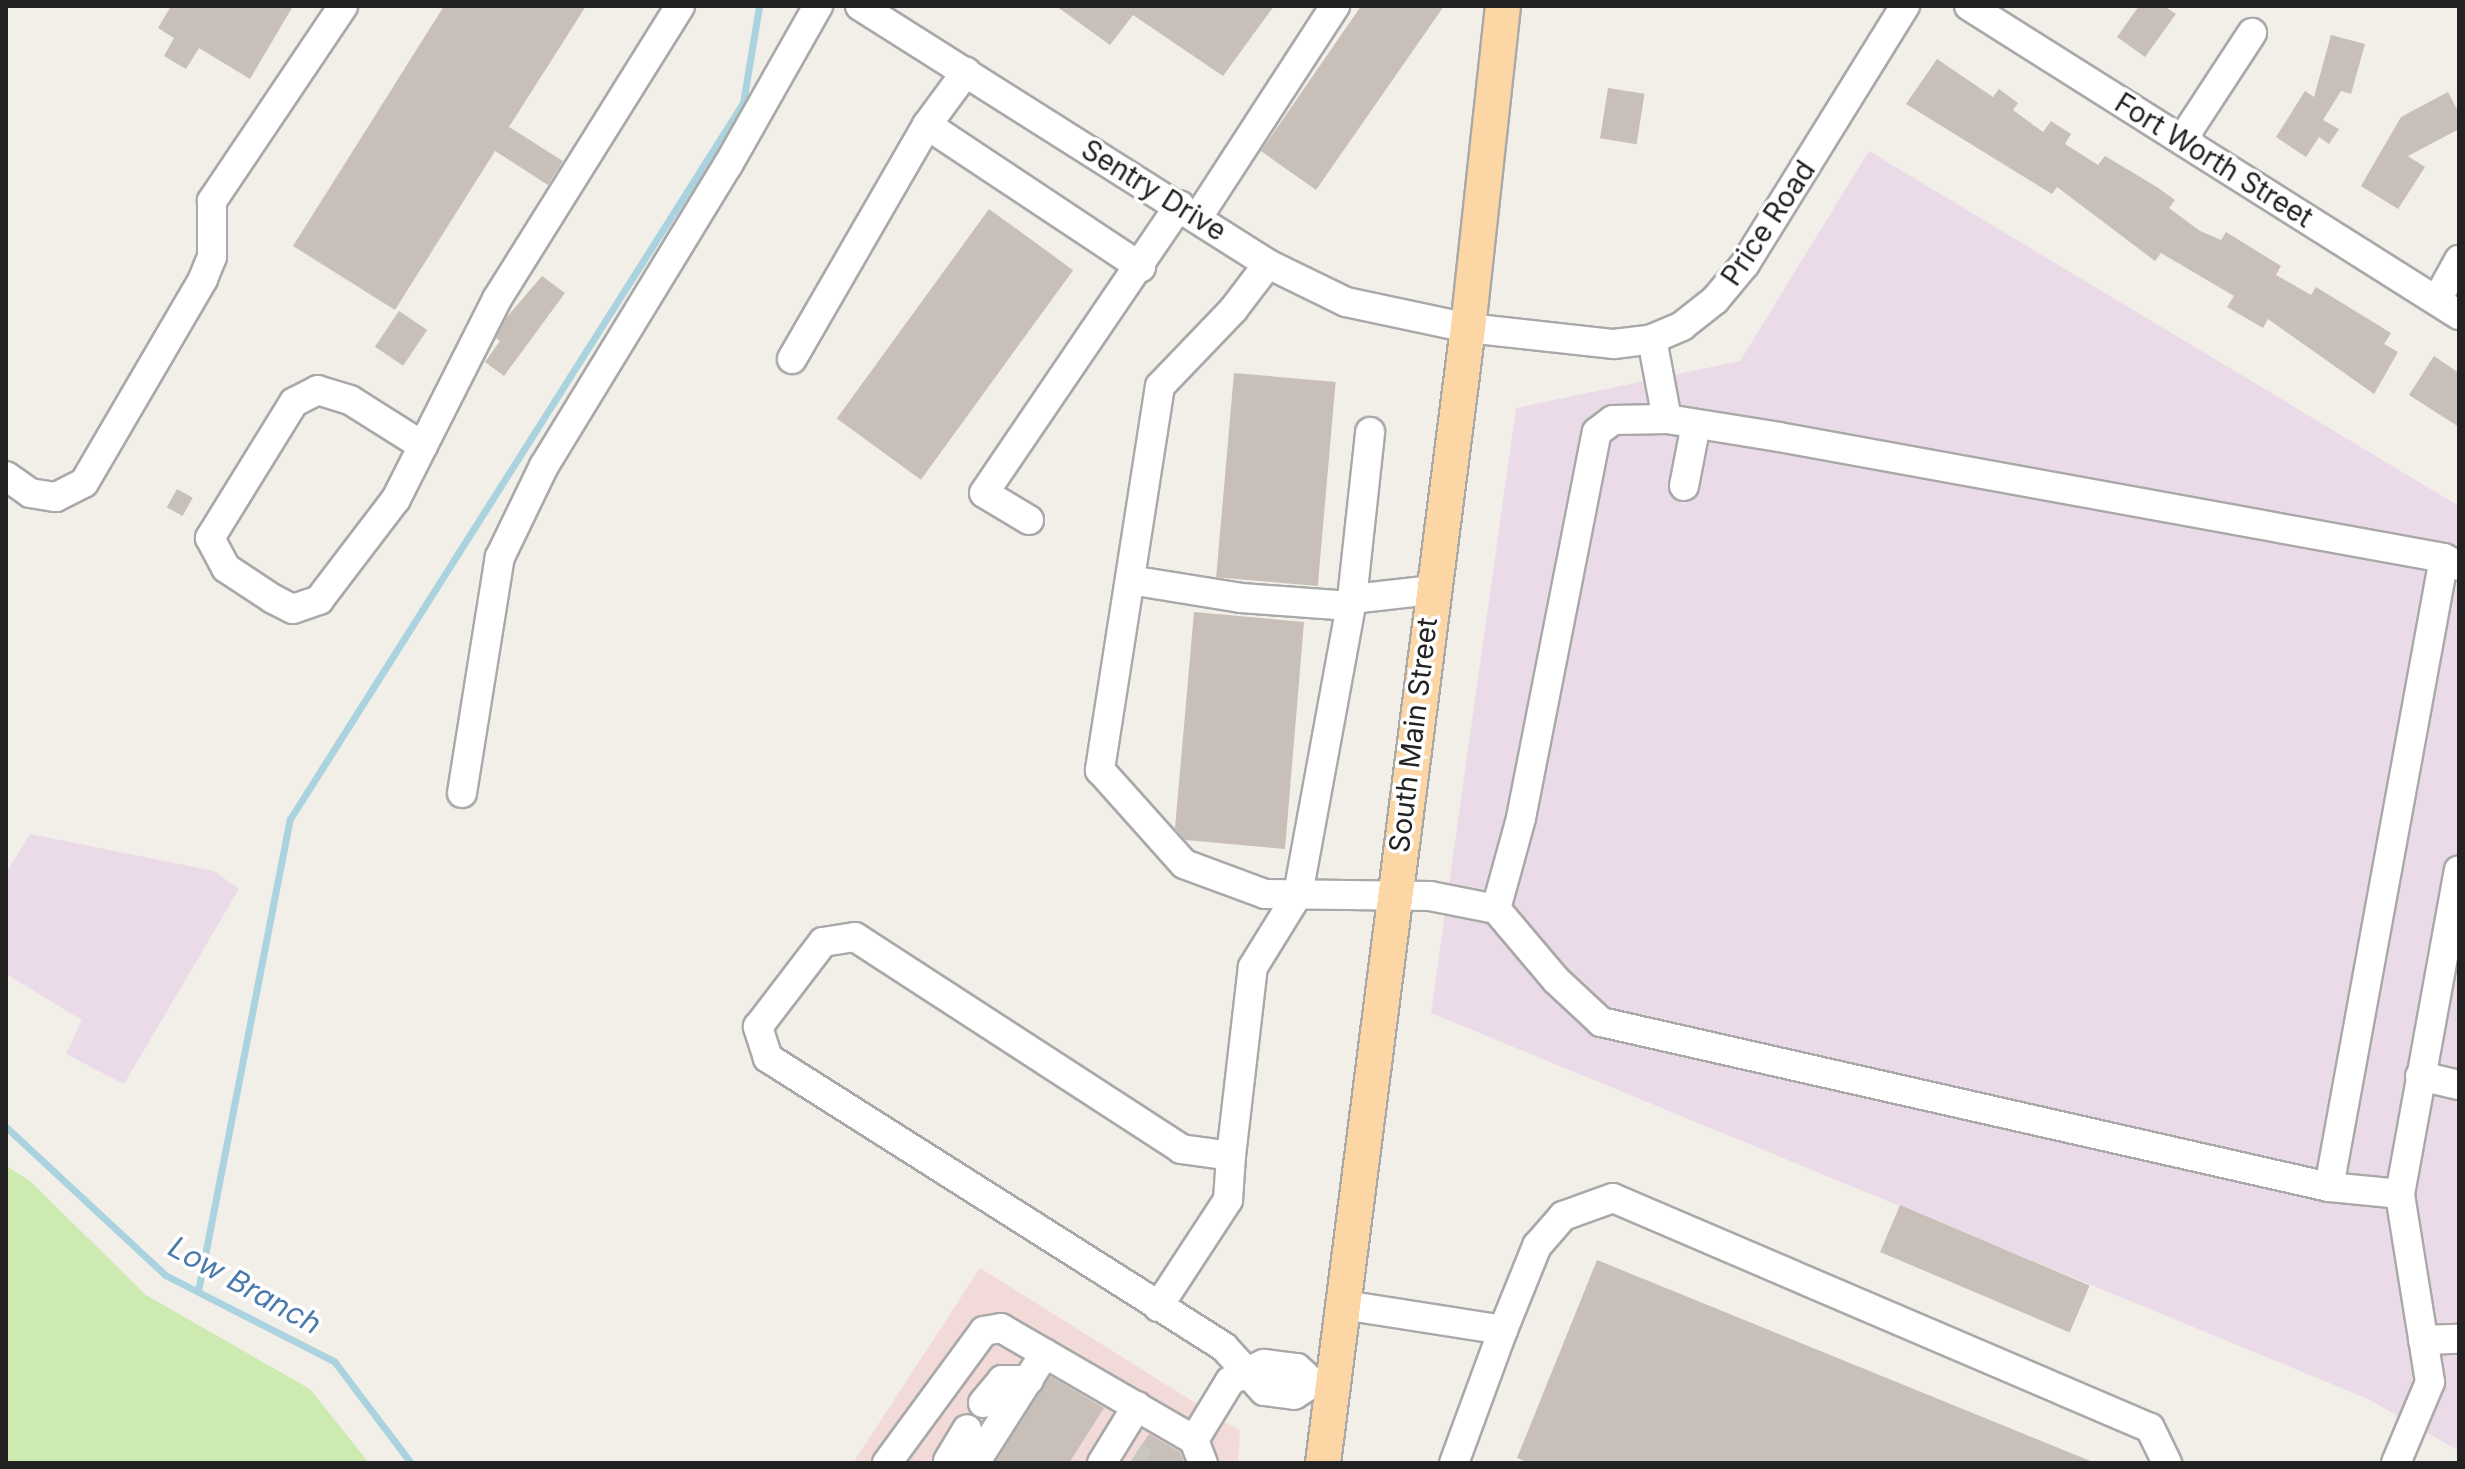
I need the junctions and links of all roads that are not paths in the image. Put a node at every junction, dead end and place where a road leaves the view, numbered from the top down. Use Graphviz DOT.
graph roads {
  1 [pos="343,6"];
  2 [pos="680,6"];
  3 [pos="818,6"];
  4 [pos="860,6"];
  5 [pos="1335,6"];
  6 [pos="1503,6"];
  7 [pos="1905,6"];
  8 [pos="1969,6"];
  9 [pos="2252,33"];
  10 [pos="966,72"];
  11 [pos="927,125"];
  12 [pos="2182,140"];
  13 [pos="1189,211"];
  14 [pos="2459,260"];
  15 [pos="1268,264"];
  16 [pos="1141,267"];
  17 [pos="2448,308"];
  18 [pos="1468,328"];
  19 [pos="1652,339"];
  20 [pos="792,359"];
  21 [pos="1667,419"];
  22 [pos="1696,424"];
  23 [pos="1370,432"];
  24 [pos="423,446"];
  25 [pos="6,476"];
  26 [pos="1684,486"];
  27 [pos="1029,520"];
  28 [pos="2451,562"];
  29 [pos="1130,580"];
  30 [pos="1432,590"];
  31 [pos="1351,602"];
  32 [pos="462,793"];
  33 [pos="2459,870"];
  34 [pos="1298,894"];
  35 [pos="1393,896"];
  36 [pos="1496,909"];
  37 [pos="2420,1076"];
  38 [pos="2459,1085"];
  39 [pos="1231,1156"];
  40 [pos="2329,1187"];
  41 [pos="2400,1194"];
  42 [pos="1344,1305"];
  43 [pos="1158,1307"];
  44 [pos="1503,1330"];
  45 [pos="2459,1339"];
  46 [pos="2423,1340"];
  47 [pos="1045,1353"];
  48 [pos="1245,1374"];
  49 [pos="1029,1380"];
  50 [pos="1322,1384"];
  51 [pos="983,1403"];
  52 [pos="1137,1406"];
  53 [pos="967,1429"];
  54 [pos="1198,1451"];
  55 [pos="1117,1454"];
  56 [pos="887,1463"];
  57 [pos="956,1463"];
  58 [pos="1323,1463"];
  59 [pos="1454,1463"];
  60 [pos="2167,1463"];
  61 [pos="2396,1463"];
  1 -- 25 [label="street"];
  2 -- 24 [label="street"];
  3 -- 32 [label="street"];
  4 -- 10 [label="street, Sentry Drive"];
  5 -- 13 [label="street"];
  6 -- 18 [label="main road, South Main Street"];
  7 -- 19 [label="street, Price Road"];
  8 -- 12 [label="street, Fort Worth Street"];
  9 -- 12 [label="street"];
  10 -- 11 [label="street"];
  10 -- 13 [label="street, Sentry Drive"];
  11 -- 16 [label="street"];
  11 -- 20 [label="street"];
  12 -- 17 [label="street, Fort Worth Street"];
  13 -- 15 [label="street, Sentry Drive"];
  13 -- 16 [label="street"];
  14 -- 17 [label="street"];
  15 -- 18 [label="street, Sentry Drive"];
  15 -- 29 [label="street"];
  16 -- 27 [label="street"];
  18 -- 19 [label="street, Price Road"];
  18 -- 30 [label="main road, South Main Street"];
  19 -- 21 [label="street"];
  21 -- 22 [label="street"];
  21 -- 36 [label="street"];
  22 -- 26 [label="street"];
  22 -- 28 [label="street"];
  23 -- 31 [label="street"];
  24 -- 24 [label="street"];
  28 -- 40 [label="street"];
  29 -- 31 [label="street"];
  29 -- 34 [label="street"];
  30 -- 31 [label="street"];
  30 -- 35 [label="main road, South Main Street"];
  31 -- 34 [label="street"];
  33 -- 37 [label="street"];
  34 -- 35 [label="street"];
  34 -- 39 [label="street"];
  35 -- 36 [label="street"];
  35 -- 42 [label="main road, South Main Street"];
  36 -- 40 [label="street"];
  37 -- 38 [label="street"];
  37 -- 41 [label="street"];
  39 -- 43 [label="street"];
  39 -- 43 [label="street"];
  40 -- 41 [label="street"];
  41 -- 46 [label="street"];
  42 -- 44 [label="street"];
  42 -- 50 [label="main road, South Main Street"];
  43 -- 48 [label="street"];
  44 -- 59 [label="street"];
  44 -- 60 [label="street"];
  45 -- 46 [label="street"];
  46 -- 61 [label="street"];
  47 -- 49 [label="street"];
  47 -- 52 [label="street"];
  47 -- 56 [label="street"];
  48 -- 50 [label="street"];
  48 -- 54 [label="street"];
  49 -- 51 [label="street"];
  49 -- 57 [label="street"];
  50 -- 58 [label="main road, South Main Street"];
  52 -- 54 [label="street"];
  52 -- 55 [label="street"];
  53 -- 57 [label="street"];
}
